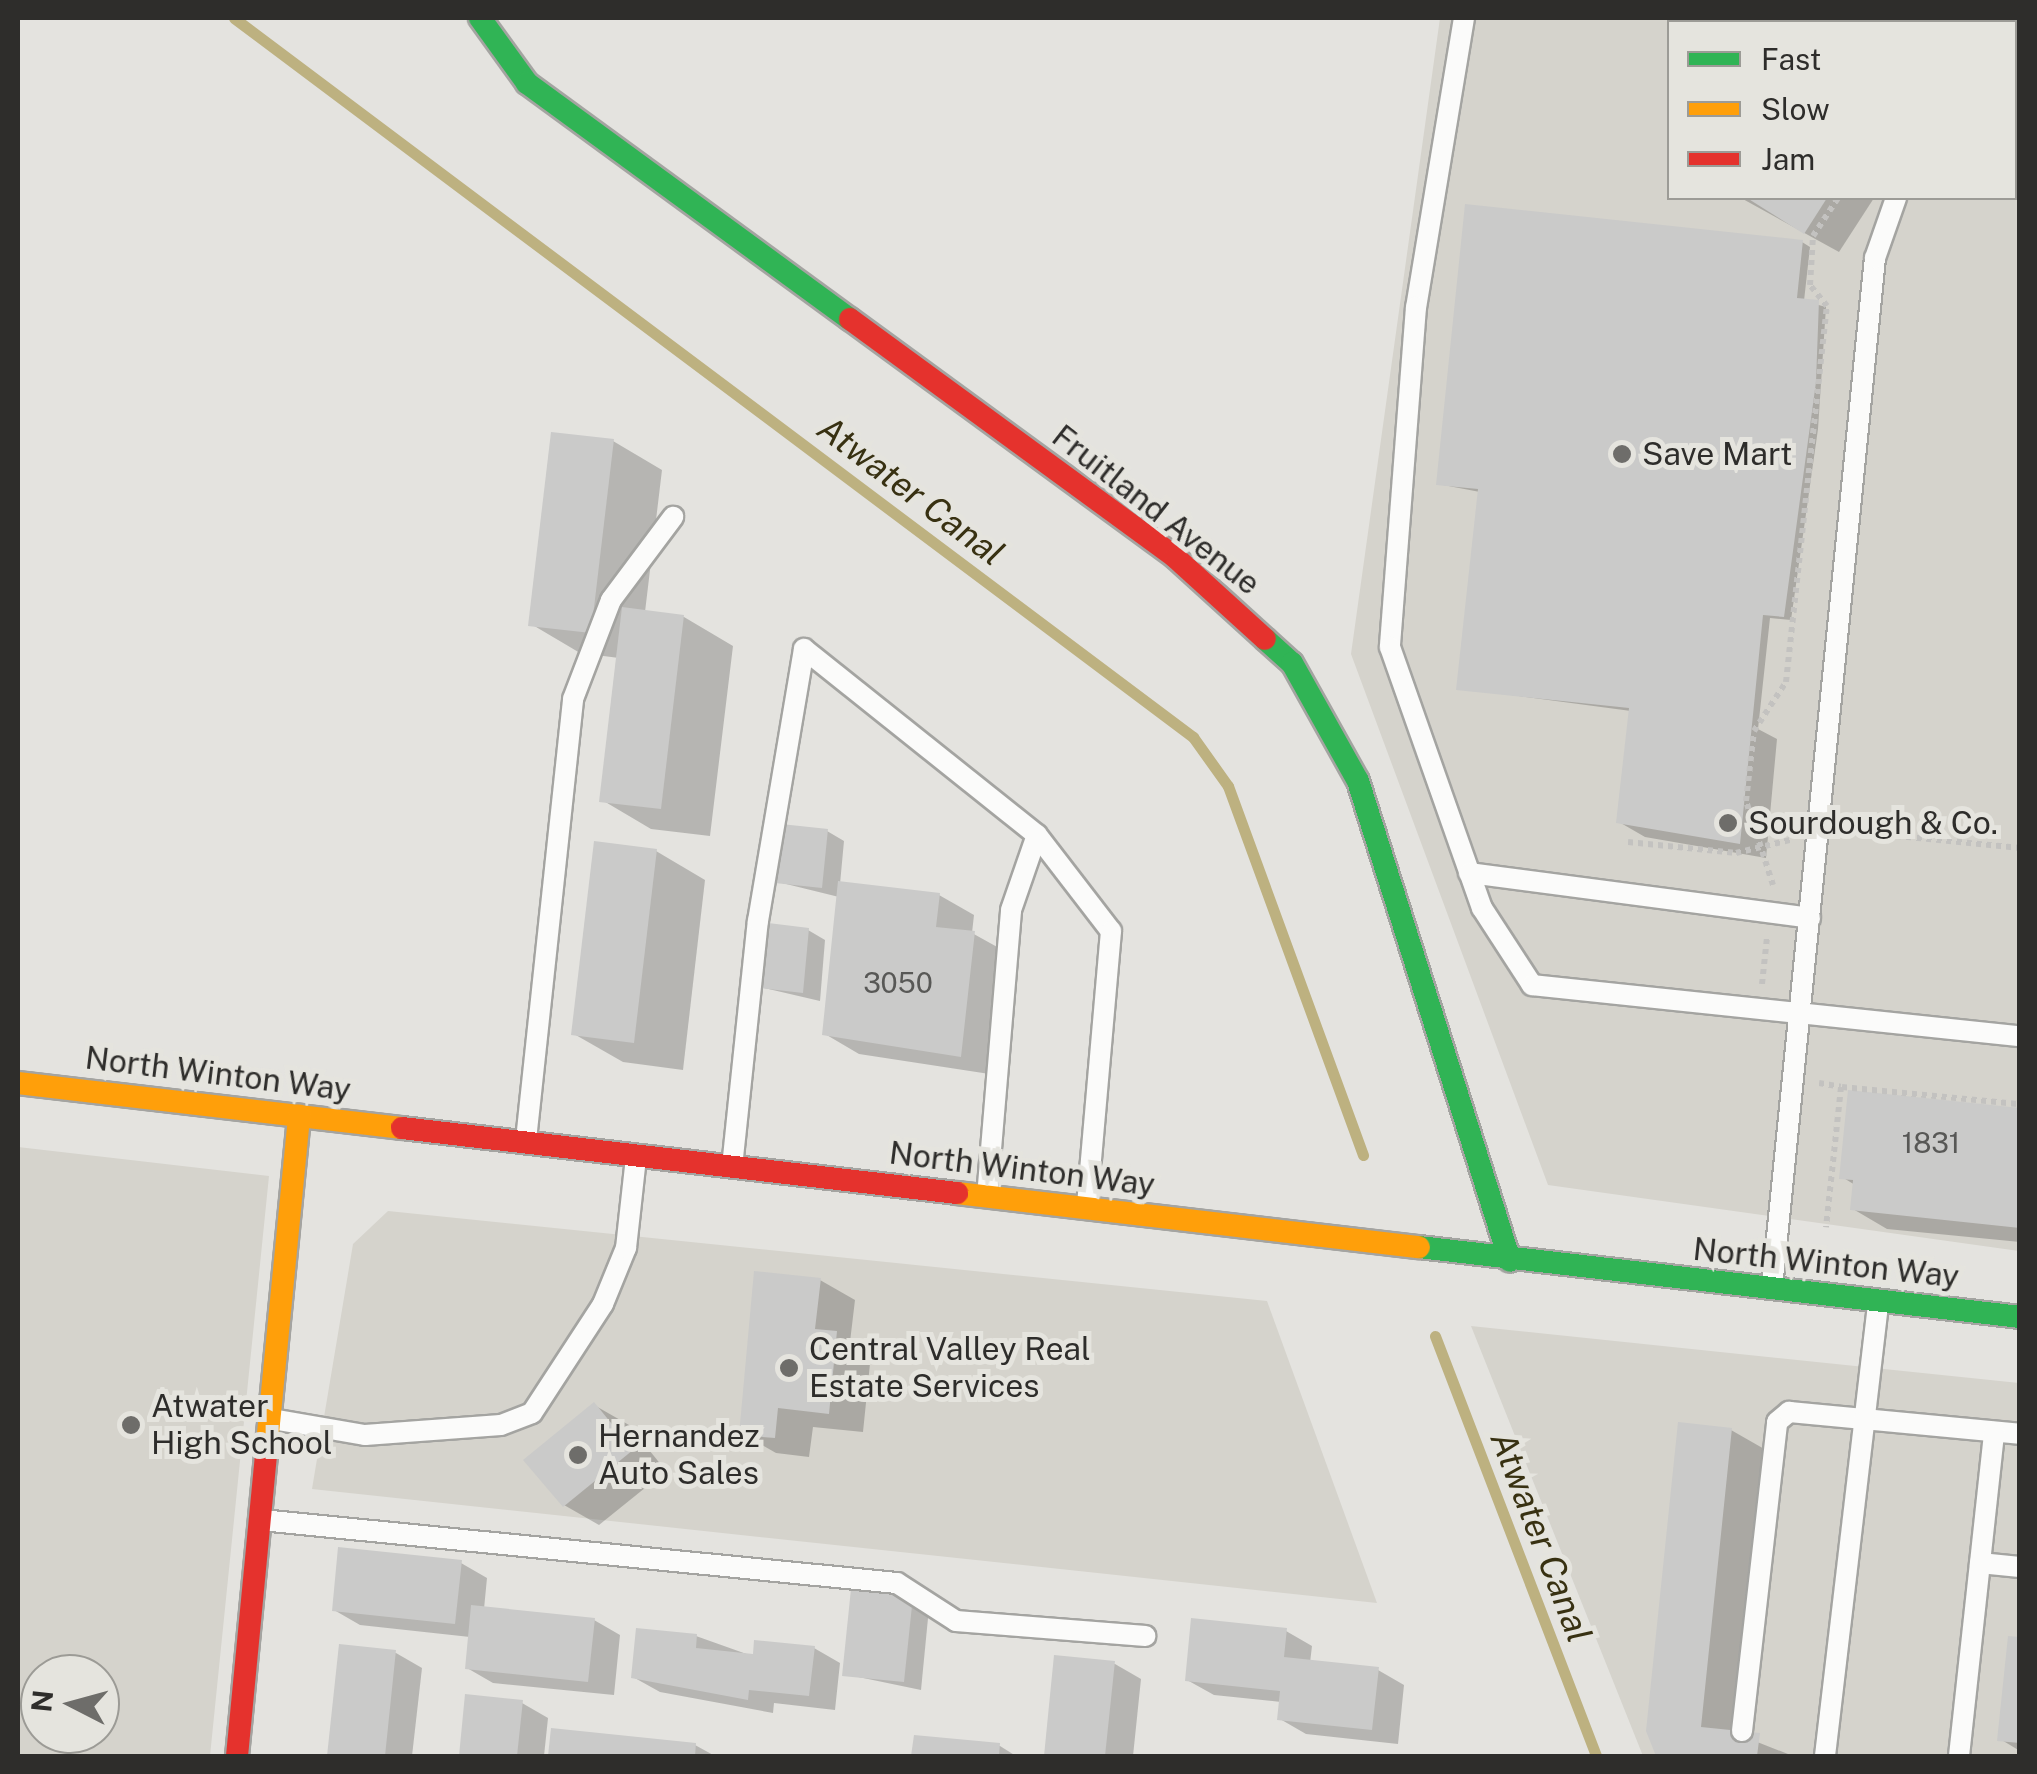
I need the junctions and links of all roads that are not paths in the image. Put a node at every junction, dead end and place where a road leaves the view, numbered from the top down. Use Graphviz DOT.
graph roads {
  1 [pos="480,18"];
  2 [pos="1464,18"];
  3 [pos="1895,200"];
  4 [pos="673,517"];
  5 [pos="1037,834"];
  6 [pos="1469,873"];
  7 [pos="1810,918"];
  8 [pos="1802,1010"];
  9 [pos="2020,1036"];
  10 [pos="18,1084"];
  11 [pos="300,1116"];
  12 [pos="526,1142"];
  13 [pos="636,1156"];
  14 [pos="732,1167"];
  15 [pos="988,1198"];
  16 [pos="1086,1210"];
  17 [pos="1510,1260"];
  18 [pos="1771,1290"];
  19 [pos="1878,1301"];
  20 [pos="2020,1317"];
  21 [pos="270,1418"];
  22 [pos="1864,1419"];
  23 [pos="1994,1432"];
  24 [pos="2020,1434"];
  25 [pos="260,1520"];
  26 [pos="1980,1563"];
  27 [pos="2020,1567"];
  28 [pos="1145,1636"];
  29 [pos="1742,1732"];
  30 [pos="236,1756"];
  31 [pos="1825,1756"];
  32 [pos="1959,1756"];
  1 -- 17 [label="street, Fruitland Avenue"];
  2 -- 6 [label="lane"];
  3 -- 7 [label="lane"];
  4 -- 12 [label="lane"];
  5 -- 14 [label="lane"];
  5 -- 15 [label="lane"];
  5 -- 16 [label="lane"];
  6 -- 7 [label="lane"];
  6 -- 8 [label="lane"];
  7 -- 8 [label="lane"];
  8 -- 9 [label="lane"];
  8 -- 18 [label="lane"];
  10 -- 11 [label="street, North Winton Way"];
  11 -- 12 [label="street, North Winton Way"];
  11 -- 21 [label="street"];
  12 -- 13 [label="street, North Winton Way"];
  13 -- 14 [label="street, North Winton Way"];
  13 -- 21 [label="lane"];
  14 -- 15 [label="street, North Winton Way"];
  15 -- 16 [label="street, North Winton Way"];
  16 -- 17 [label="street, North Winton Way"];
  17 -- 18 [label="street, North Winton Way"];
  18 -- 19 [label="street, North Winton Way"];
  19 -- 20 [label="street, North Winton Way"];
  19 -- 22 [label="lane"];
  21 -- 25 [label="street"];
  22 -- 23 [label="lane"];
  22 -- 29 [label="lane"];
  22 -- 31 [label="lane"];
  23 -- 24 [label="lane"];
  23 -- 26 [label="lane"];
  25 -- 28 [label="lane"];
  25 -- 30 [label="street"];
  26 -- 27 [label="lane"];
  26 -- 32 [label="lane"];
}
